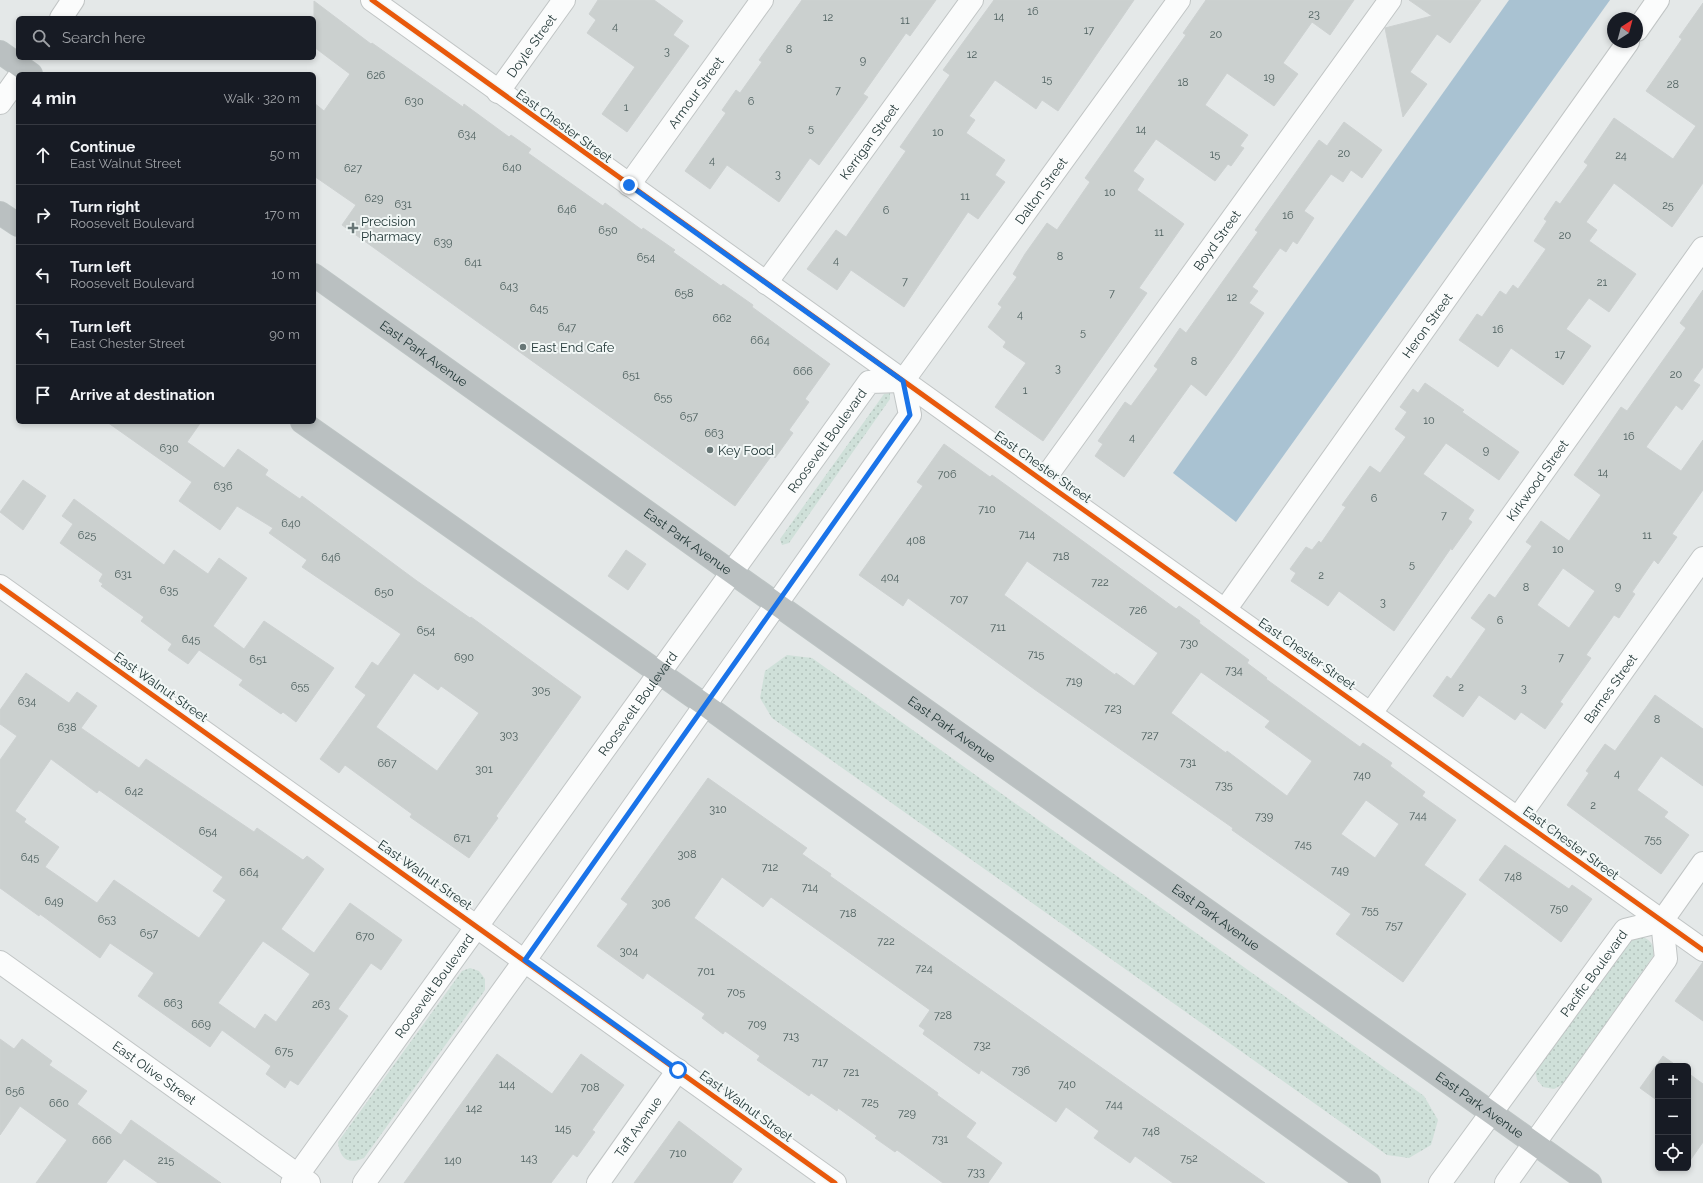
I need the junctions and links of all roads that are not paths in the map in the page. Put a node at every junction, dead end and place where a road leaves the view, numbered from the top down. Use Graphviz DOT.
graph roads {
  1 [pos="73,0"];
  2 [pos="372,0"];
  3 [pos="564,0"];
  4 [pos="762,0"];
  5 [pos="972,0"];
  6 [pos="1179,0"];
  7 [pos="1390,0"];
  8 [pos="1658,0"];
  9 [pos="62,16"];
  10 [pos="1643,21"];
  11 [pos="1624,48"];
  12 [pos="0,52"];
  13 [pos="25,71"];
  14 [pos="16,83"];
  15 [pos="498,92"];
  16 [pos="0,103"];
  17 [pos="629,185"];
  18 [pos="0,213"];
  19 [pos="16,224"];
  20 [pos="1703,248"];
  21 [pos="316,276"];
  22 [pos="766,283"];
  23 [pos="903,381"];
  24 [pos="305,424"];
  25 [pos="1043,481"];
  26 [pos="1703,558"];
  27 [pos="731,572"];
  28 [pos="0,586"];
  29 [pos="777,604"];
  30 [pos="1225,610"];
  31 [pos="658,674"];
  32 [pos="705,705"];
  33 [pos="1371,713"];
  34 [pos="1518,818"];
  35 [pos="1703,863"];
  36 [pos="1662,921"];
  37 [pos="478,926"];
  38 [pos="1703,950"];
  39 [pos="525,960"];
  40 [pos="0,962"];
  41 [pos="678,1070"];
  42 [pos="1491,1112"];
  43 [pos="1536,1144"];
  44 [pos="300,1180"];
  45 [pos="826,1180"];
  46 [pos="364,1183"];
  47 [pos="598,1183"];
  48 [pos="1369,1183"];
  49 [pos="1440,1183"];
  50 [pos="1506,1183"];
  51 [pos="1590,1183"];
  1 -- 9 [label="street"];
  2 -- 15 [label="street, East Chester Street"];
  3 -- 15 [label="street, Doyle Street"];
  4 -- 17 [label="street, Armour Street"];
  5 -- 22 [label="street, Kerrigan Street"];
  6 -- 23 [label="street, Dalton Street"];
  7 -- 25 [label="street, Boyd Street"];
  8 -- 10 [label="street"];
  11 -- 30 [label="street, Heron Street"];
  12 -- 13 [label="highway"];
  14 -- 16 [label="street"];
  15 -- 17 [label="street, East Chester Street"];
  17 -- 22 [label="street, East Chester Street"];
  18 -- 19 [label="highway"];
  20 -- 33 [label="street, Kirkwood Street"];
  21 -- 27 [label="highway, East Park Avenue"];
  22 -- 23 [label="street, East Chester Street"];
  23 -- 25 [label="street, East Chester Street"];
  23 -- 27 [label="street, Roosevelt Boulevard"];
  23 -- 29 [label="street"];
  24 -- 31 [label="highway"];
  25 -- 30 [label="street, East Chester Street"];
  26 -- 34 [label="street, Barnes Street"];
  27 -- 29 [label="highway, East Park Avenue"];
  27 -- 31 [label="street, Roosevelt Boulevard"];
  28 -- 37 [label="street, East Walnut Street"];
  29 -- 32 [label="street"];
  29 -- 42 [label="highway, East Park Avenue"];
  30 -- 33 [label="street, East Chester Street"];
  31 -- 32 [label="highway"];
  31 -- 37 [label="street, Roosevelt Boulevard"];
  32 -- 39 [label="street"];
  32 -- 48 [label="highway"];
  33 -- 34 [label="street, East Chester Street"];
  34 -- 36 [label="street, East Chester Street"];
  35 -- 36 [label="street"];
  36 -- 38 [label="street, East Chester Street"];
  36 -- 42 [label="street, Pacific Boulevard"];
  36 -- 43 [label="street"];
  37 -- 39 [label="street, East Walnut Street"];
  37 -- 44 [label="street, Roosevelt Boulevard"];
  39 -- 41 [label="street, East Walnut Street"];
  39 -- 46 [label="street"];
  40 -- 44 [label="street, East Olive Street"];
  41 -- 45 [label="street, East Walnut Street"];
  41 -- 47 [label="street, Taft Avenue"];
  42 -- 43 [label="highway, East Park Avenue"];
  42 -- 49 [label="street, Pacific Boulevard"];
  43 -- 50 [label="street"];
  43 -- 51 [label="highway, East Park Avenue"];
}
